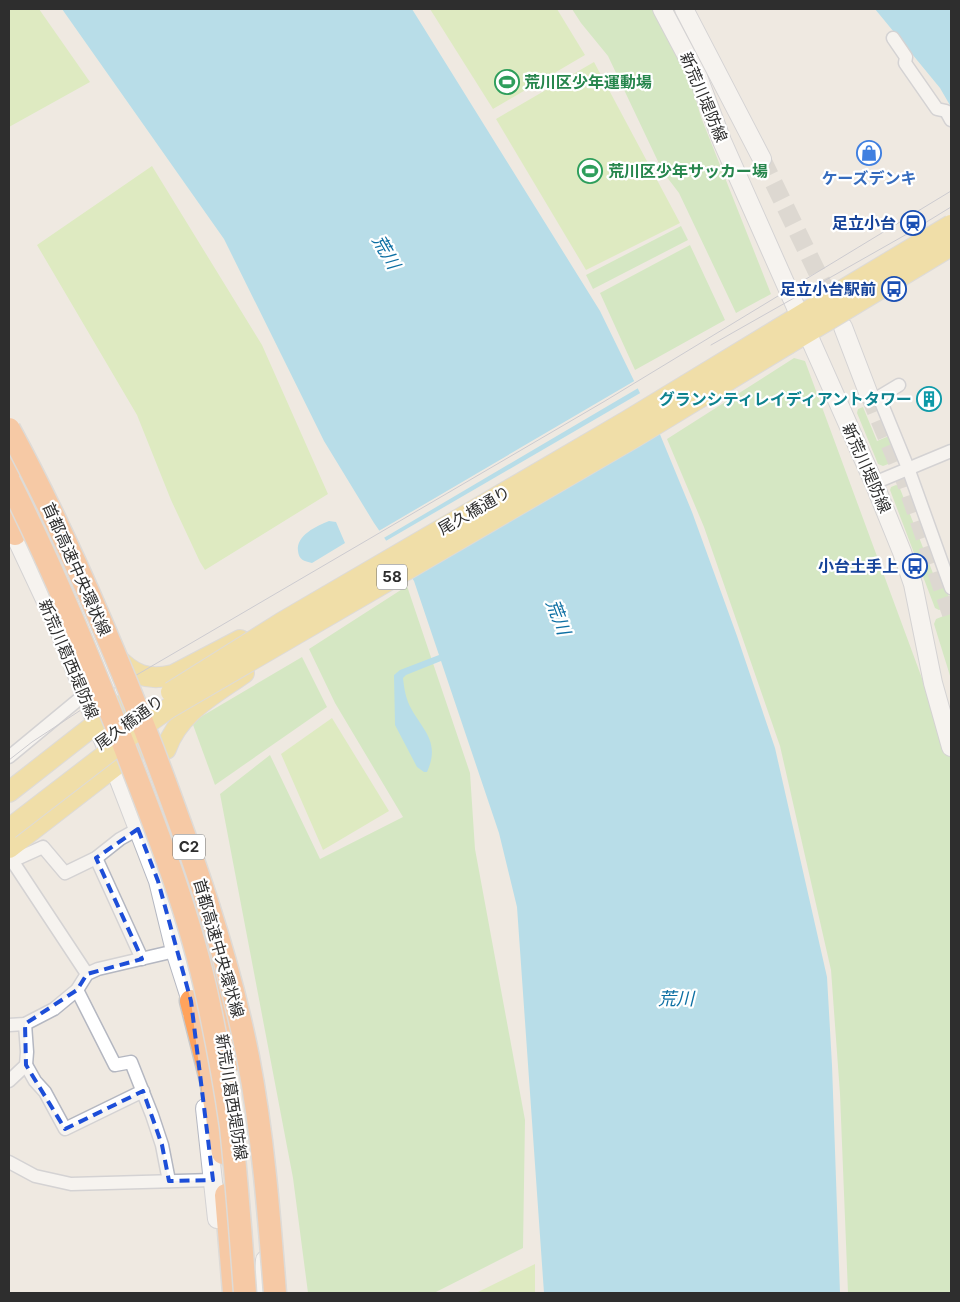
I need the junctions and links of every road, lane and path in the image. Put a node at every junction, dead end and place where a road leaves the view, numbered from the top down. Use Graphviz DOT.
graph roads {
  1 [pos="662,9"];
  2 [pos="684,9"];
  3 [pos="893,38"];
  4 [pos="951,120"];
  5 [pos="762,159"];
  6 [pos="951,225"];
  7 [pos="951,246"];
  8 [pos="818,320"];
  9 [pos="899,385"];
  10 [pos="869,394"];
  11 [pos="9,429"];
  12 [pos="10,451"];
  13 [pos="951,451"];
  14 [pos="908,468"];
  15 [pos="9,481"];
  16 [pos="874,483"];
  17 [pos="35,509"];
  18 [pos="11,525"];
  19 [pos="951,588"];
  20 [pos="284,630"];
  21 [pos="112,652"];
  22 [pos="84,695"];
  23 [pos="120,705"];
  24 [pos="96,723"];
  25 [pos="951,747"];
  26 [pos="137,749"];
  27 [pos="166,750"];
  28 [pos="9,756"];
  29 [pos="114,767"];
  30 [pos="9,792"];
  31 [pos="9,813"];
  32 [pos="9,829"];
  33 [pos="138,829"];
  34 [pos="10,855"];
  35 [pos="96,858"];
  36 [pos="200,933"];
  37 [pos="216,948"];
  38 [pos="175,951"];
  39 [pos="142,959"];
  40 [pos="87,974"];
  41 [pos="220,988"];
  42 [pos="77,990"];
  43 [pos="191,1001"];
  44 [pos="25,1024"];
  45 [pos="9,1025"];
  46 [pos="26,1065"];
  47 [pos="9,1081"];
  48 [pos="143,1091"];
  49 [pos="9,1162"];
  50 [pos="213,1180"];
  51 [pos="170,1181"];
  52 [pos="225,1293"];
  53 [pos="234,1293"];
  54 [pos="245,1293"];
  55 [pos="254,1293"];
  56 [pos="262,1293"];
  57 [pos="275,1293"];
  1 -- 8 [label="main road, 新荒川堤防線"];
  2 -- 5 [label="main road, 新荒川堤防線"];
  3 -- 4 [label="street"];
  6 -- 8 [label="main road, 尾久橋通り / 58, bridge"];
  7 -- 8 [label="main road, 尾久橋通り / 58, bridge"];
  8 -- 10 [label="main road, 新荒川堤防線"];
  8 -- 16 [label="main road, 新荒川堤防線"];
  8 -- 20 [label="main road, 尾久橋通り / 58, bridge"];
  9 -- 14 [label="street"];
  11 -- 57 [label="highway, 首都高速中央環状線 / C2, bridge"];
  12 -- 17 [label="highway"];
  12 -- 21 [label="main road"];
  13 -- 14 [label="street"];
  14 -- 16 [label="street"];
  14 -- 19 [label="street"];
  15 -- 54 [label="highway, 首都高速中央環状線 / C2, bridge"];
  16 -- 25 [label="main road, 新荒川堤防線"];
  17 -- 23 [label="main road, 新荒川葛西堤防線"];
  18 -- 22 [label="main road, 新荒川葛西堤防線"];
  20 -- 21 [label="main road, bridge"];
  20 -- 27 [label="main road, bridge"];
  20 -- 31 [label="main road, 尾久橋通り / 58, bridge"];
  20 -- 32 [label="main road, 尾久橋通り / 58, bridge"];
  22 -- 24 [label="main road, 新荒川葛西堤防線"];
  22 -- 28 [label="street"];
  23 -- 24 [label="main road"];
  23 -- 26 [label="main road, 新荒川葛西堤防線"];
  24 -- 29 [label="main road, 新荒川葛西堤防線"];
  24 -- 30 [label="main road"];
  26 -- 29 [label="main road"];
  26 -- 36 [label="main road, 新荒川葛西堤防線"];
  27 -- 37 [label="main road"];
  29 -- 33 [label="main road, 新荒川葛西堤防線"];
  29 -- 34 [label="main road"];
  33 -- 35 [label="street"];
  33 -- 38 [label="main road, 新荒川葛西堤防線"];
  34 -- 35 [label="street"];
  34 -- 40 [label="street"];
  35 -- 39 [label="street"];
  36 -- 41 [label="highway"];
  36 -- 55 [label="main road, 新荒川葛西堤防線"];
  37 -- 41 [label="highway"];
  37 -- 55 [label="main road"];
  38 -- 39 [label="street"];
  38 -- 43 [label="main road, 新荒川葛西堤防線"];
  39 -- 40 [label="street"];
  40 -- 42 [label="street"];
  41 -- 56 [label="highway"];
  42 -- 44 [label="street"];
  42 -- 48 [label="street"];
  43 -- 50 [label="main road, 新荒川葛西堤防線"];
  43 -- 53 [label="highway"];
  44 -- 45 [label="street"];
  44 -- 46 [label="street"];
  46 -- 47 [label="street"];
  46 -- 48 [label="street"];
  48 -- 51 [label="street"];
  49 -- 51 [label="street"];
  50 -- 51 [label="street"];
  50 -- 52 [label="main road, 新荒川葛西堤防線"];
}
